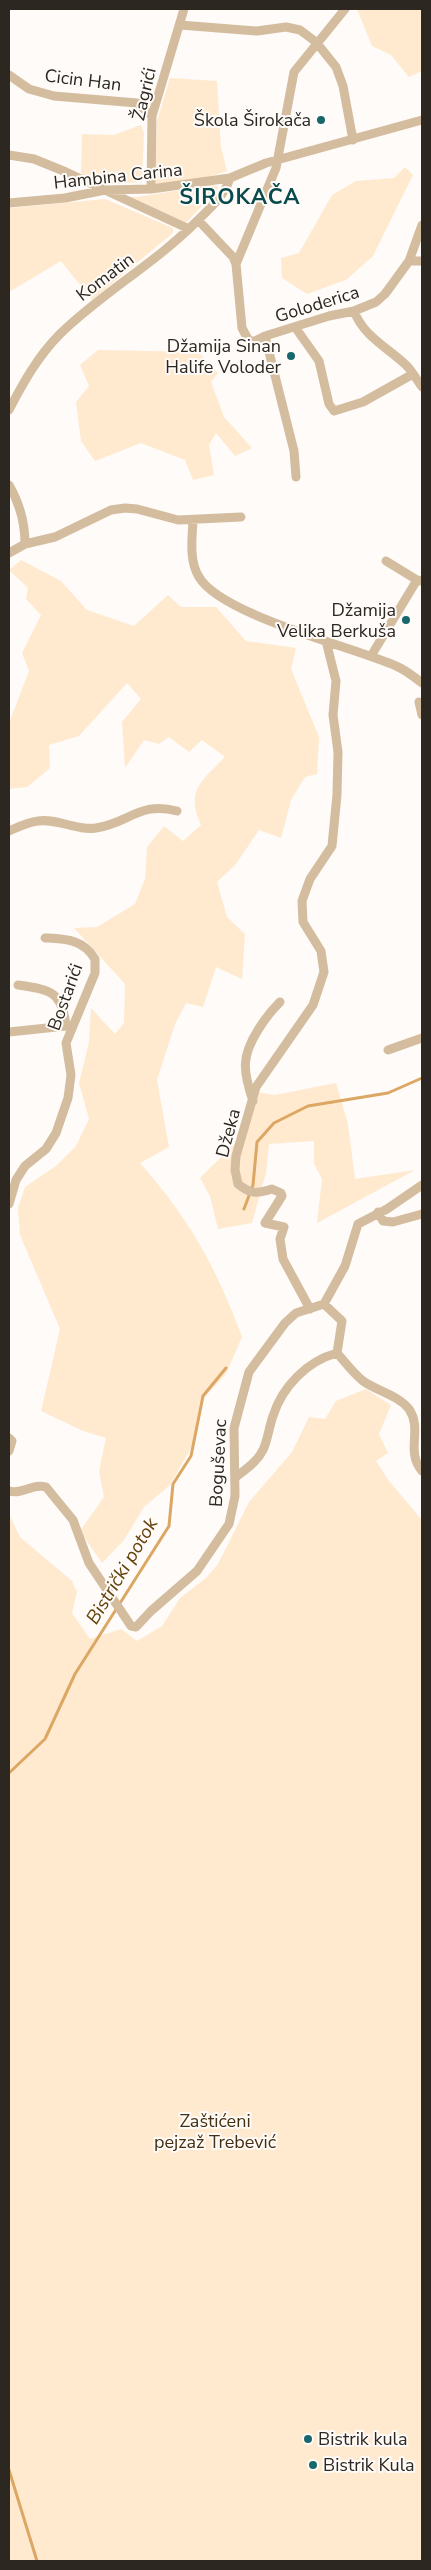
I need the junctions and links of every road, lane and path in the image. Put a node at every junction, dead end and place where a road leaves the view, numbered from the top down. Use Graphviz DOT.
graph roads {
  1 [pos="184,9"];
  2 [pos="345,9"];
  3 [pos="180,25"];
  4 [pos="316,42"];
  5 [pos="9,75"];
  6 [pos="152,116"];
  7 [pos="422,120"];
  8 [pos="353,140"];
  9 [pos="9,155"];
  10 [pos="279,159"];
  11 [pos="230,178"];
  12 [pos="106,190"];
  13 [pos="151,190"];
  14 [pos="9,203"];
  15 [pos="198,220"];
  16 [pos="422,225"];
  17 [pos="189,229"];
  18 [pos="409,261"];
  19 [pos="422,261"];
  20 [pos="236,264"];
  21 [pos="354,311"];
  22 [pos="295,327"];
  23 [pos="265,336"];
  24 [pos="413,374"];
  25 [pos="422,388"];
  26 [pos="9,410"];
  27 [pos="296,477"];
  28 [pos="9,485"];
  29 [pos="241,517"];
  30 [pos="193,521"];
  31 [pos="25,544"];
  32 [pos="9,553"];
  33 [pos="386,560"];
  34 [pos="420,580"];
  35 [pos="326,641"];
  36 [pos="371,656"];
  37 [pos="422,683"];
  38 [pos="419,702"];
  39 [pos="422,715"];
  40 [pos="177,811"];
  41 [pos="9,831"];
  42 [pos="45,938"];
  43 [pos="18,984"];
  44 [pos="280,1002"];
  45 [pos="69,1026"];
  46 [pos="9,1032"];
  47 [pos="422,1038"];
  48 [pos="388,1050"];
  49 [pos="253,1101"];
  50 [pos="422,1185"];
  51 [pos="9,1204"];
  52 [pos="378,1212"];
  53 [pos="422,1214"];
  54 [pos="324,1304"];
  55 [pos="310,1309"];
  56 [pos="337,1353"];
  57 [pos="9,1438"];
  58 [pos="9,1451"];
  59 [pos="422,1471"];
  60 [pos="236,1477"];
  61 [pos="9,1491"];
  1 -- 3 [label="street, Žagrići"];
  2 -- 4 [label="street"];
  3 -- 4 [label="street"];
  3 -- 6 [label="street, Žagrići"];
  4 -- 8 [label="street"];
  4 -- 10 [label="street"];
  5 -- 6 [label="street, Cicin Han"];
  6 -- 13 [label="street, Žagrići"];
  7 -- 8 [label="street, Hambina Carina"];
  8 -- 10 [label="street, Hambina Carina"];
  9 -- 12 [label="street"];
  10 -- 11 [label="street, Hambina Carina"];
  10 -- 20 [label="street"];
  11 -- 13 [label="street, Hambina Carina"];
  11 -- 15 [label="street, Komatin"];
  12 -- 13 [label="street, Hambina Carina"];
  12 -- 14 [label="street, Hambina Carina"];
  12 -- 17 [label="street"];
  15 -- 17 [label="street, Komatin"];
  15 -- 20 [label="street"];
  16 -- 18 [label="street, Goloderica"];
  17 -- 26 [label="street, Komatin"];
  18 -- 19 [label="street"];
  18 -- 21 [label="street, Goloderica"];
  20 -- 23 [label="street"];
  21 -- 22 [label="street, Goloderica"];
  21 -- 24 [label="street"];
  22 -- 23 [label="street, Goloderica"];
  22 -- 24 [label="street"];
  23 -- 27 [label="street"];
  24 -- 25 [label="street"];
  28 -- 31 [label="street"];
  29 -- 30 [label="street"];
  30 -- 31 [label="street"];
  30 -- 35 [label="street"];
  31 -- 32 [label="street"];
  33 -- 34 [label="street"];
  34 -- 36 [label="street"];
  35 -- 36 [label="street"];
  35 -- 49 [label="street, Džeka"];
  36 -- 37 [label="street"];
  38 -- 39 [label="street"];
  40 -- 41 [label="street"];
  42 -- 45 [label="street, Bostarići"];
  43 -- 45 [label="street"];
  44 -- 49 [label="street"];
  45 -- 46 [label="street"];
  45 -- 51 [label="street, Bostarići"];
  47 -- 48 [label="street"];
  49 -- 55 [label="street, Džeka"];
  50 -- 52 [label="street"];
  52 -- 53 [label="street"];
  52 -- 54 [label="street"];
  54 -- 55 [label="street, Boguševac"];
  54 -- 56 [label="street"];
  55 -- 60 [label="street, Boguševac"];
  56 -- 59 [label="street"];
  56 -- 60 [label="street"];
  57 -- 58 [label="street"];
  60 -- 61 [label="street, Boguševac"];
}
